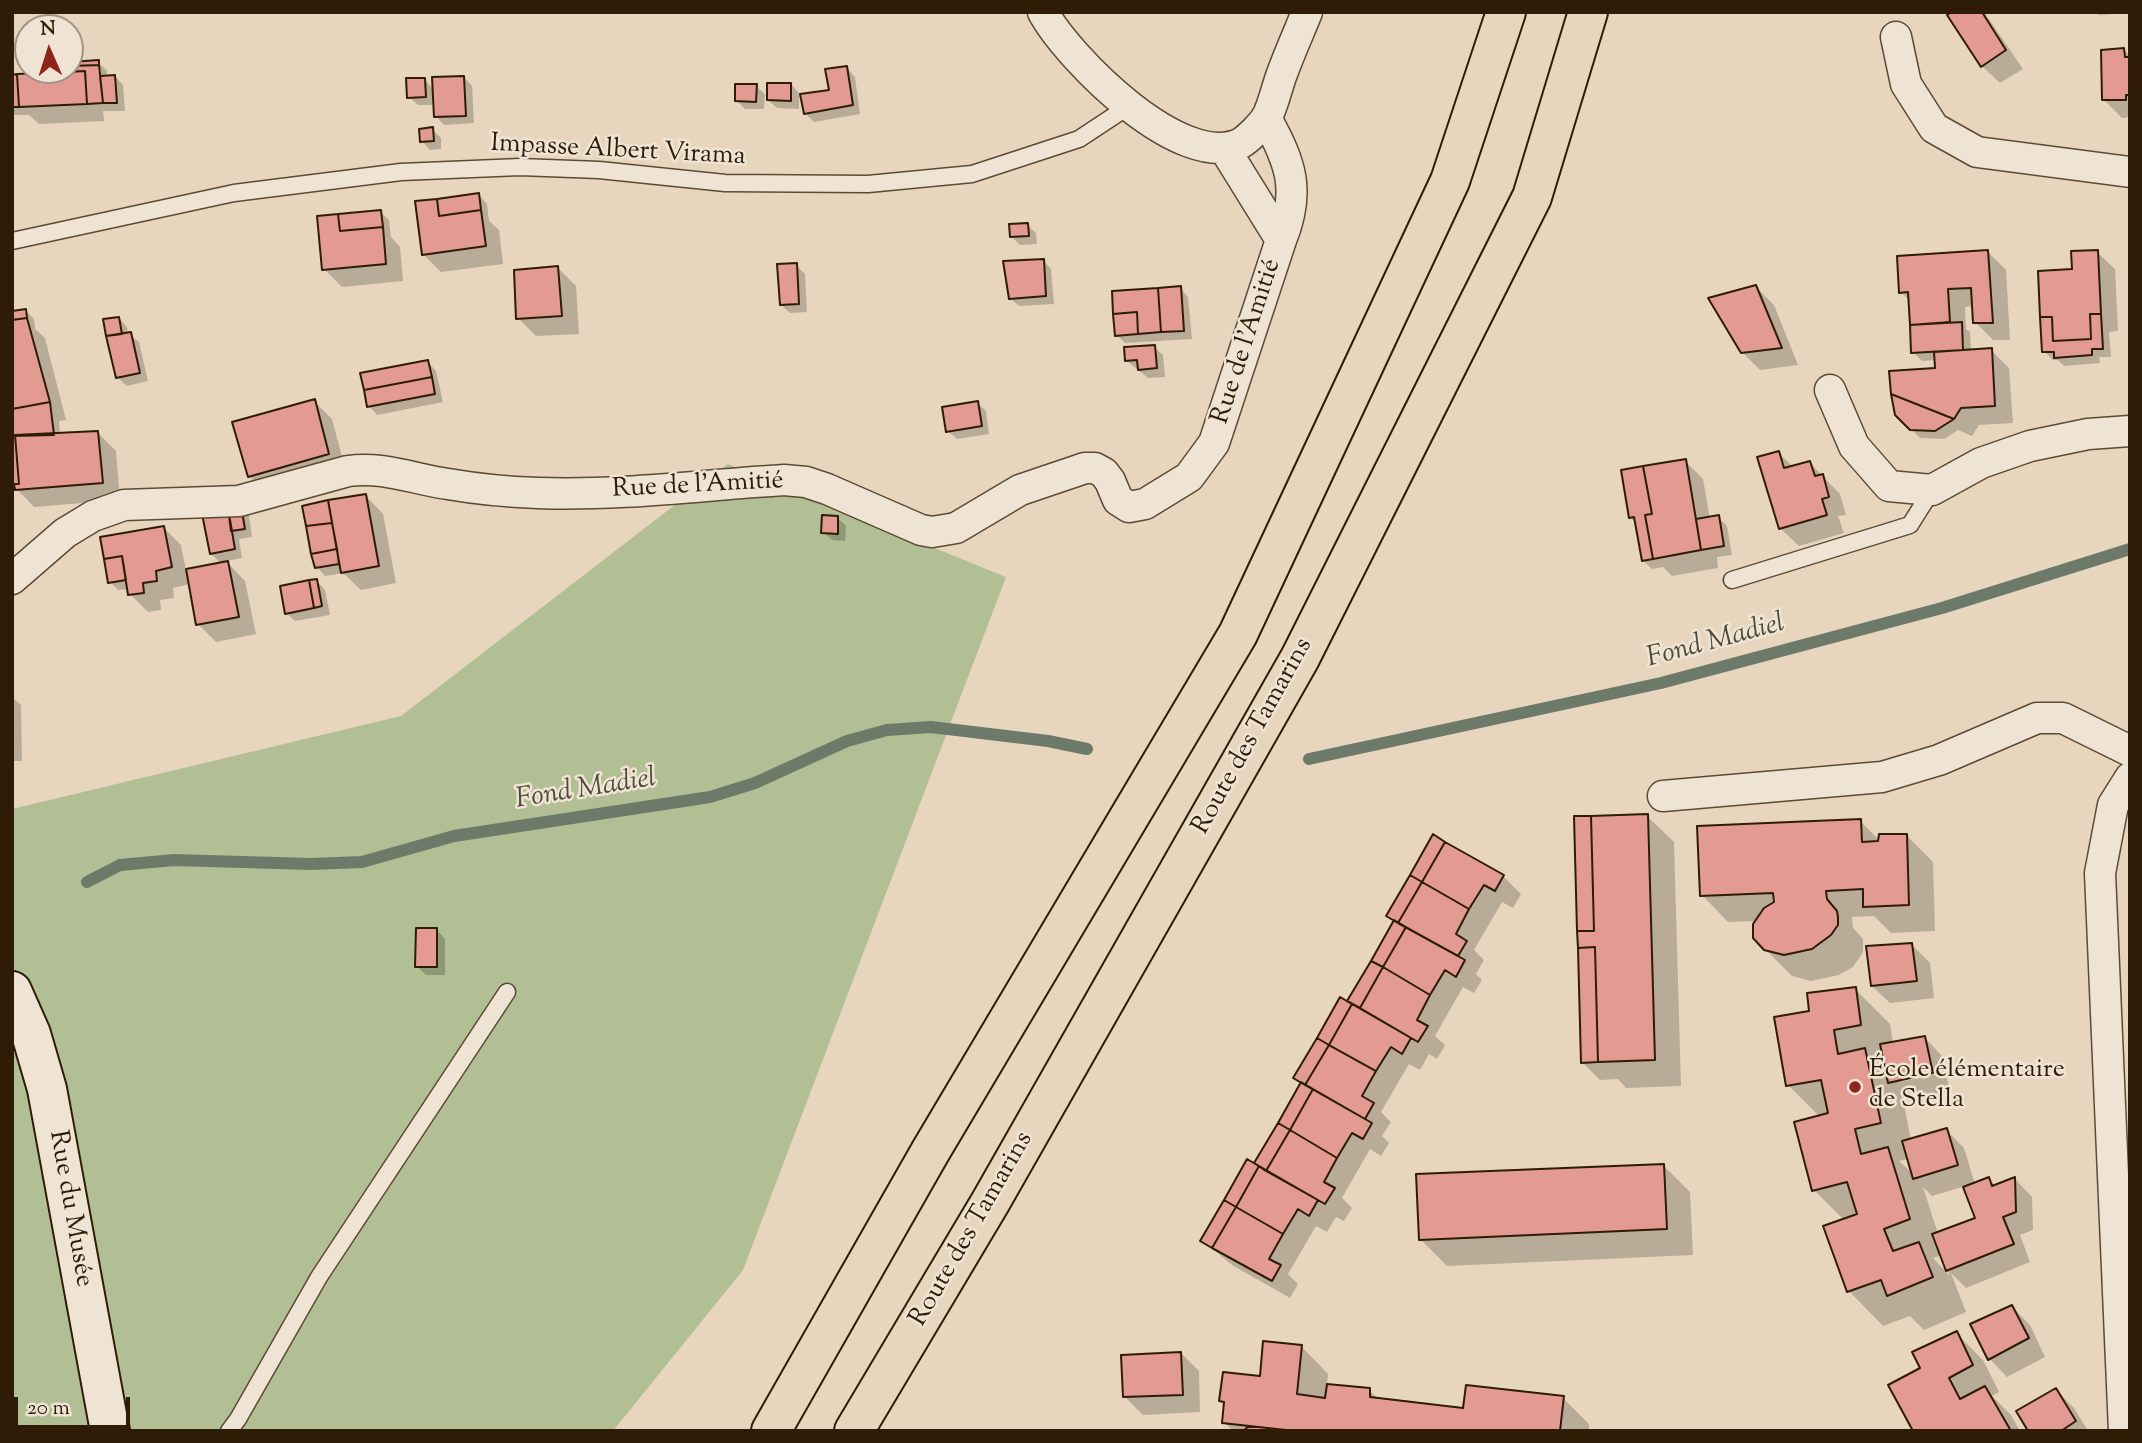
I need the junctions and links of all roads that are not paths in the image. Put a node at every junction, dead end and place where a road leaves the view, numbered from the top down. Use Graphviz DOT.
graph roads {
  1 [pos="1042,12"];
  2 [pos="1307,12"];
  3 [pos="1506,12"];
  4 [pos="1588,12"];
  5 [pos="1896,37"];
  6 [pos="1129,106"];
  7 [pos="1266,118"];
  8 [pos="1224,148"];
  9 [pos="2130,172"];
  10 [pos="1281,240"];
  11 [pos="12,241"];
  12 [pos="1830,390"];
  13 [pos="2130,432"];
  14 [pos="1932,490"];
  15 [pos="12,579"];
  16 [pos="1732,580"];
  17 [pos="2130,751"];
  18 [pos="2130,778"];
  19 [pos="1663,796"];
  20 [pos="12,991"];
  21 [pos="507,992"];
  22 [pos="2123,1259"];
  23 [pos="110,1431"];
  24 [pos="229,1431"];
  25 [pos="771,1431"];
  26 [pos="854,1431"];
  27 [pos="2124,1431"];
  1 -- 6 [label="street"];
  2 -- 7 [label="street"];
  3 -- 25 [label="highway"];
  4 -- 26 [label="highway, Route des Tamarins"];
  5 -- 9 [label="street"];
  6 -- 8 [label="street"];
  6 -- 11 [label="lane, Impasse Albert Virama"];
  7 -- 8 [label="street"];
  7 -- 10 [label="street, Rue de l'Amitié"];
  8 -- 10 [label="street, Rue de l'Amitié"];
  10 -- 15 [label="street, Rue de l'Amitié"];
  12 -- 14 [label="street"];
  13 -- 14 [label="street"];
  14 -- 16 [label="lane"];
  17 -- 19 [label="street"];
  18 -- 22 [label="street"];
  20 -- 23 [label="main road, Rue du Musée"];
  21 -- 24 [label="lane"];
  22 -- 27 [label="street"];
}
